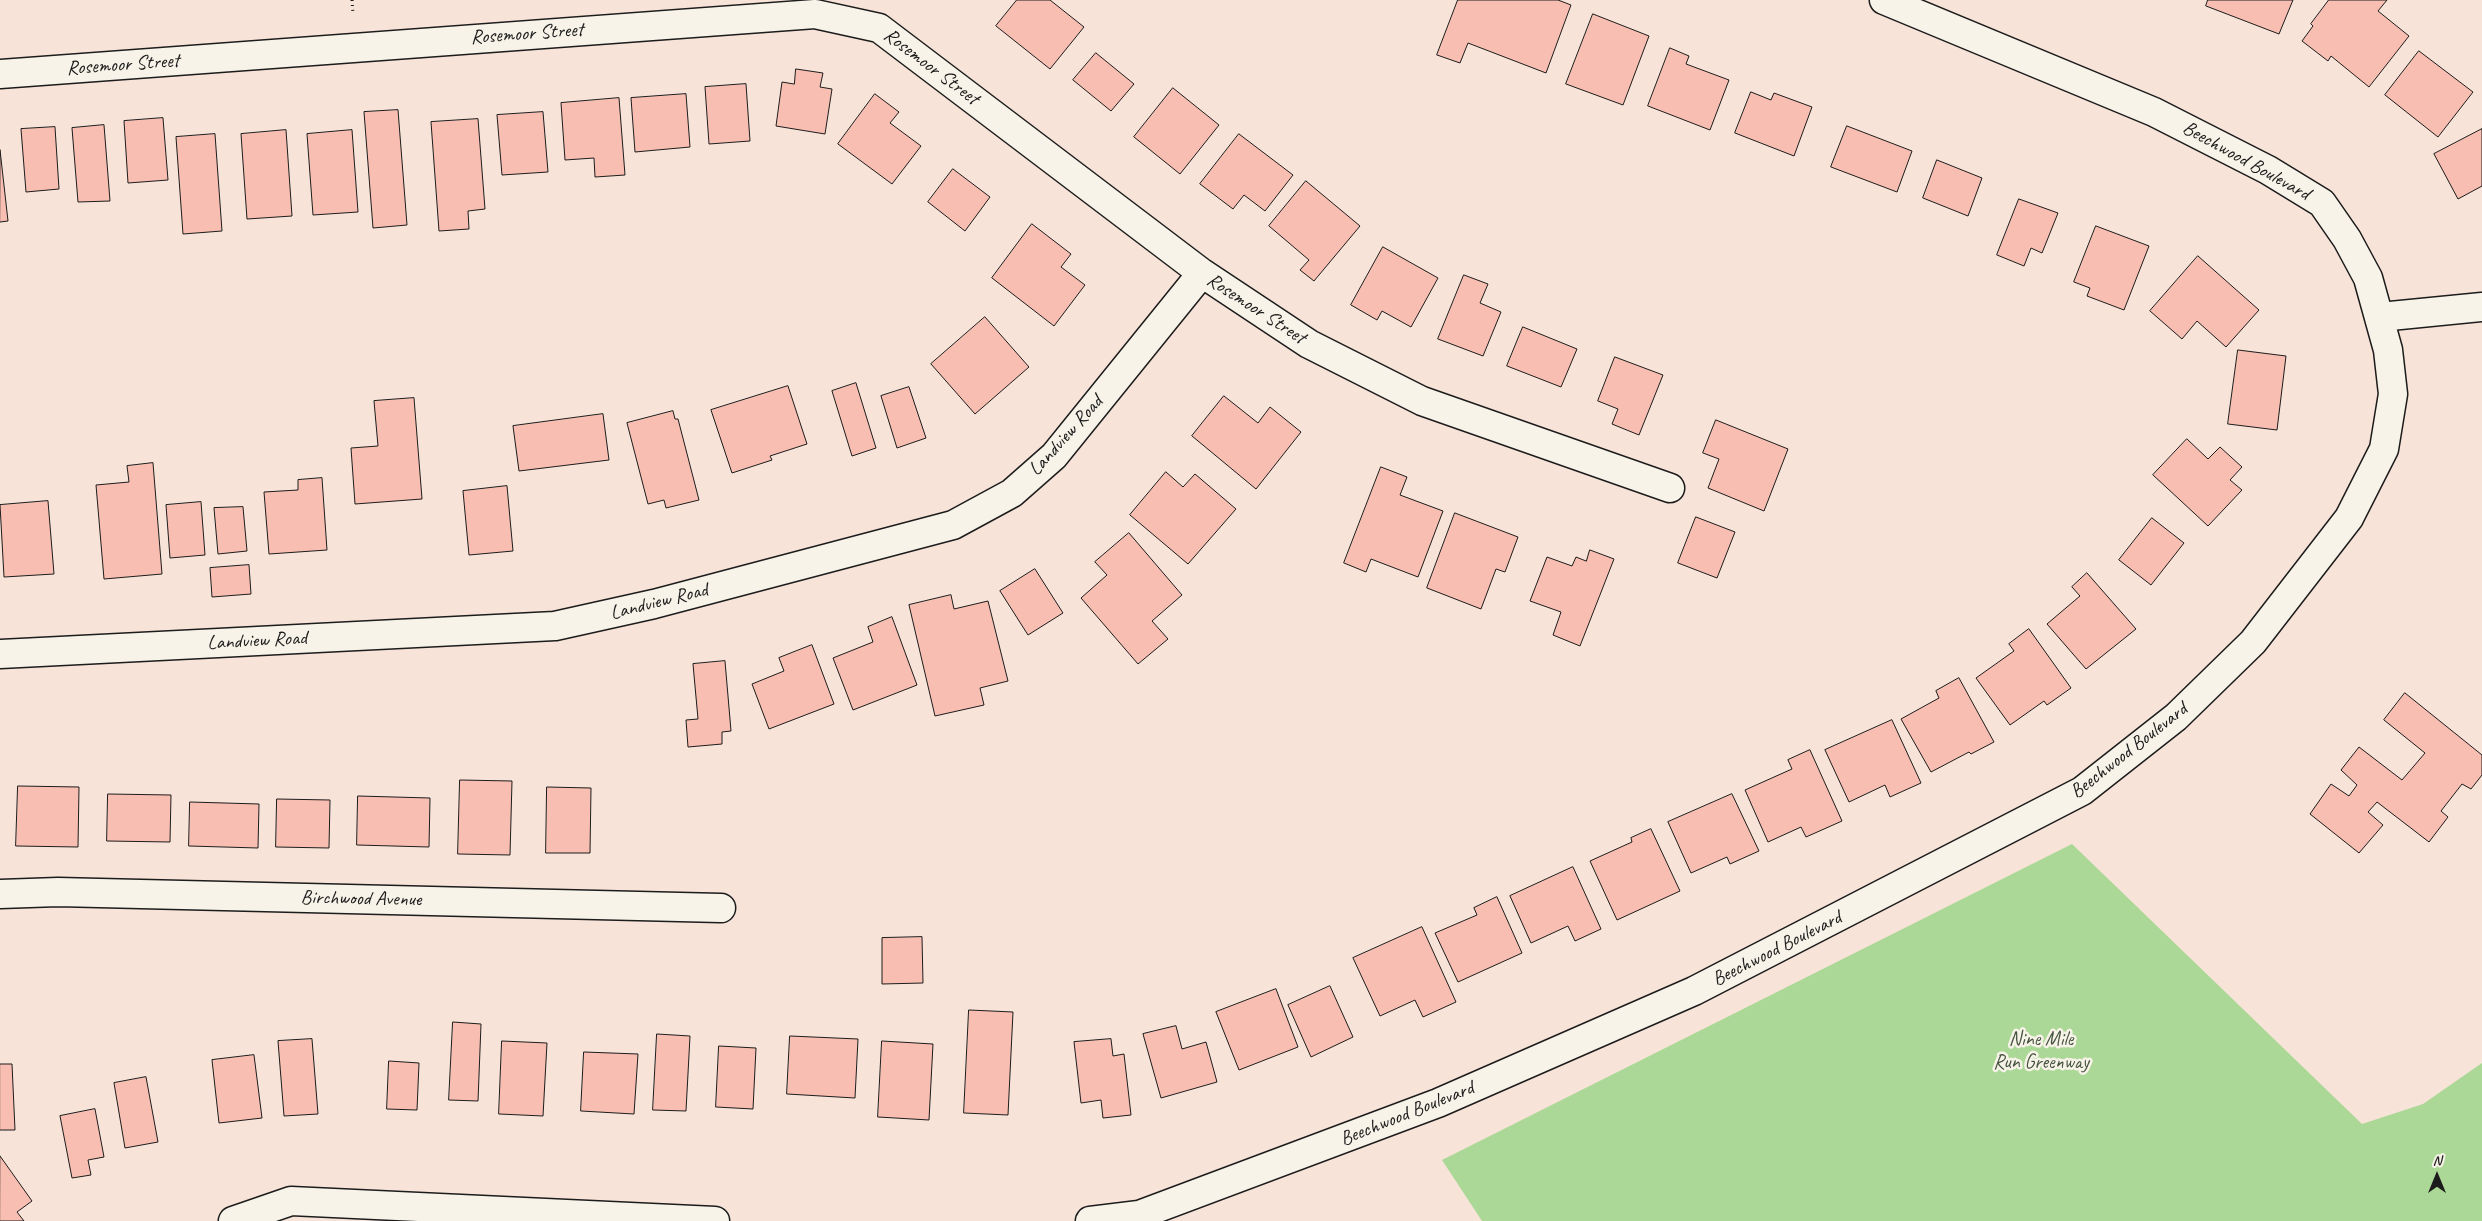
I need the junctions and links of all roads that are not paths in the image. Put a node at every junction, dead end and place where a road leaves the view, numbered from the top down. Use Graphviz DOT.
graph roads {
  1 [pos="1884,0"];
  2 [pos="0,74"];
  3 [pos="1202,273"];
  4 [pos="2482,307"];
  5 [pos="2380,317"];
  6 [pos="1670,488"];
  7 [pos="0,654"];
  8 [pos="0,894"];
  9 [pos="721,908"];
  10 [pos="472,1216"];
  11 [pos="233,1221"];
  12 [pos="715,1221"];
  13 [pos="1090,1221"];
  1 -- 5 [label="street, Beechwood Boulevard"];
  2 -- 3 [label="street, Rosemoor Street"];
  3 -- 6 [label="street, Rosemoor Street"];
  3 -- 7 [label="street, Landview Road"];
  4 -- 5 [label="street"];
  5 -- 13 [label="street, Beechwood Boulevard"];
  8 -- 9 [label="street, Birchwood Avenue"];
  10 -- 11 [label="street"];
  10 -- 12 [label="street"];
}
